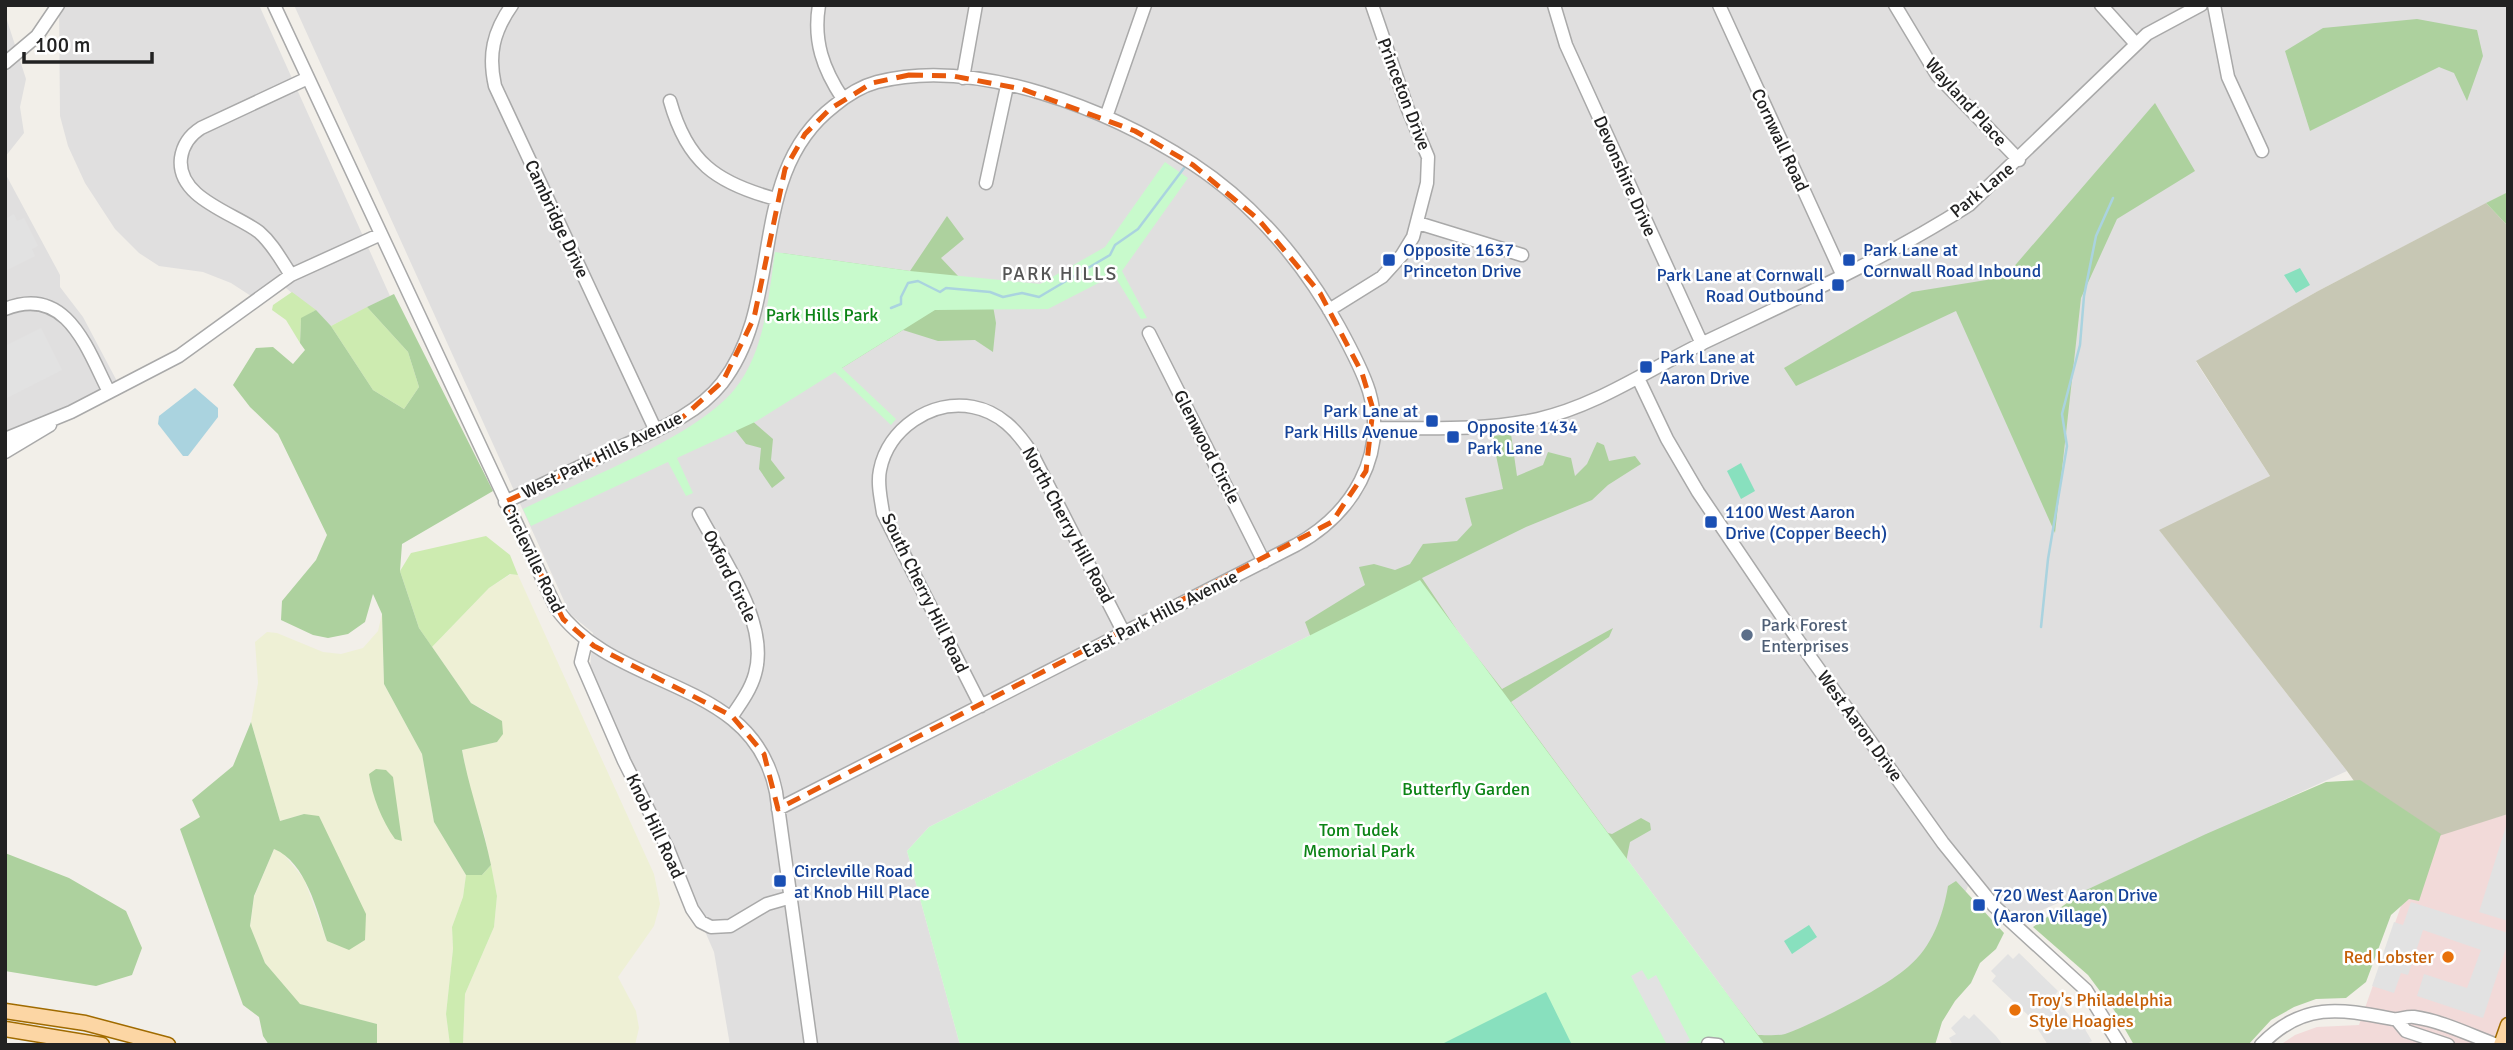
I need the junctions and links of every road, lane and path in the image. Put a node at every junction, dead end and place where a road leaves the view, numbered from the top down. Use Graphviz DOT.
graph roads {
  1 [pos="58,5"];
  2 [pos="274,5"];
  3 [pos="512,5"];
  4 [pos="819,5"];
  5 [pos="976,5"];
  6 [pos="1145,5"];
  7 [pos="1372,5"];
  8 [pos="1554,5"];
  9 [pos="1719,5"];
  10 [pos="1895,5"];
  11 [pos="2101,5"];
  12 [pos="2201,5"];
  13 [pos="2214,5"];
  14 [pos="2136,44"];
  15 [pos="5,63"];
  16 [pos="308,78"];
  17 [pos="963,78"];
  18 [pos="1007,86"];
  19 [pos="844,99"];
  20 [pos="670,101"];
  21 [pos="1106,117"];
  22 [pos="2262,151"];
  23 [pos="2019,160"];
  24 [pos="986,183"];
  25 [pos="776,199"];
  26 [pos="1418,223"];
  27 [pos="379,234"];
  28 [pos="1522,254"];
  29 [pos="1842,274"];
  30 [pos="290,275"];
  31 [pos="5,309"];
  32 [pos="1329,310"];
  33 [pos="1149,333"];
  34 [pos="1702,344"];
  35 [pos="1638,378"];
  36 [pos="109,392"];
  37 [pos="71,412"];
  38 [pos="927,413"];
  39 [pos="1374,428"];
  40 [pos="656,430"];
  41 [pos="5,439"];
  42 [pos="5,452"];
  43 [pos="505,502"];
  44 [pos="699,514"];
  45 [pos="1264,562"];
  46 [pos="1124,633"];
  47 [pos="586,641"];
  48 [pos="981,706"];
  49 [pos="732,716"];
  50 [pos="778,809"];
  51 [pos="789,898"];
  52 [pos="5,1005"];
  53 [pos="5,1011"];
  54 [pos="2397,1020"];
  55 [pos="85,1023"];
  56 [pos="2508,1025"];
  57 [pos="5,1029"];
  58 [pos="1708,1044"];
  59 [pos="102,1045"];
  60 [pos="168,1045"];
  61 [pos="811,1045"];
  62 [pos="1718,1045"];
  63 [pos="2120,1045"];
  64 [pos="2261,1045"];
  65 [pos="2448,1045"];
  66 [pos="2499,1045"];
  1 -- 15 [label="street"];
  2 -- 16 [label="street, Circleville Road"];
  3 -- 40 [label="street, Cambridge Drive"];
  4 -- 19 [label="street"];
  5 -- 17 [label="street"];
  6 -- 21 [label="street"];
  7 -- 26 [label="street, Princeton Drive"];
  8 -- 34 [label="street, Devonshire Drive"];
  9 -- 29 [label="street, Cornwall Road"];
  10 -- 23 [label="street, Wayland Place"];
  11 -- 14 [label="street"];
  12 -- 14 [label="street, Park Lane"];
  13 -- 22 [label="street"];
  14 -- 23 [label="street, Park Lane"];
  16 -- 27 [label="street, Circleville Road"];
  16 -- 30 [label="street"];
  17 -- 18 [label="street, West Park Hills Avenue"];
  17 -- 19 [label="street, West Park Hills Avenue"];
  18 -- 21 [label="street, West Park Hills Avenue"];
  18 -- 24 [label="street"];
  19 -- 25 [label="street, West Park Hills Avenue"];
  20 -- 25 [label="street"];
  21 -- 32 [label="street, West Park Hills Avenue"];
  23 -- 29 [label="street, Park Lane"];
  25 -- 40 [label="street, West Park Hills Avenue"];
  26 -- 28 [label="street"];
  26 -- 32 [label="street, Princeton Drive"];
  27 -- 30 [label="street"];
  27 -- 43 [label="street, Circleville Road"];
  29 -- 34 [label="street, Park Lane"];
  30 -- 36 [label="street"];
  31 -- 36 [label="street"];
  32 -- 39 [label="street, East Park Hills Avenue"];
  33 -- 45 [label="street, Glenwood Circle"];
  34 -- 35 [label="street, Park Lane"];
  35 -- 39 [label="street, Park Lane"];
  35 -- 63 [label="street, West Aaron Drive"];
  36 -- 37 [label="street"];
  37 -- 41 [label="street"];
  37 -- 42 [label="street"];
  38 -- 46 [label="street, North Cherry Hill Road"];
  38 -- 48 [label="street, South Cherry Hill Road"];
  39 -- 45 [label="street, East Park Hills Avenue"];
  40 -- 43 [label="street, West Park Hills Avenue"];
  43 -- 47 [label="street, Circleville Road"];
  44 -- 49 [label="street, Oxford Circle"];
  45 -- 46 [label="street, East Park Hills Avenue"];
  46 -- 48 [label="street, East Park Hills Avenue"];
  47 -- 49 [label="street, Circleville Road"];
  47 -- 51 [label="street, Knob Hill Road"];
  48 -- 50 [label="street, East Park Hills Avenue"];
  49 -- 50 [label="street, Circleville Road"];
  50 -- 51 [label="street, Circleville Road"];
  51 -- 61 [label="street, Circleville Road"];
  52 -- 55 [label="street"];
  53 -- 55 [label="main road"];
  54 -- 64 [label="street"];
  54 -- 65 [label="street"];
  54 -- 66 [label="street"];
  55 -- 60 [label="main road"];
  56 -- 66 [label="main road"];
  57 -- 59 [label="main road"];
  58 -- 62 [label="street"];
}
